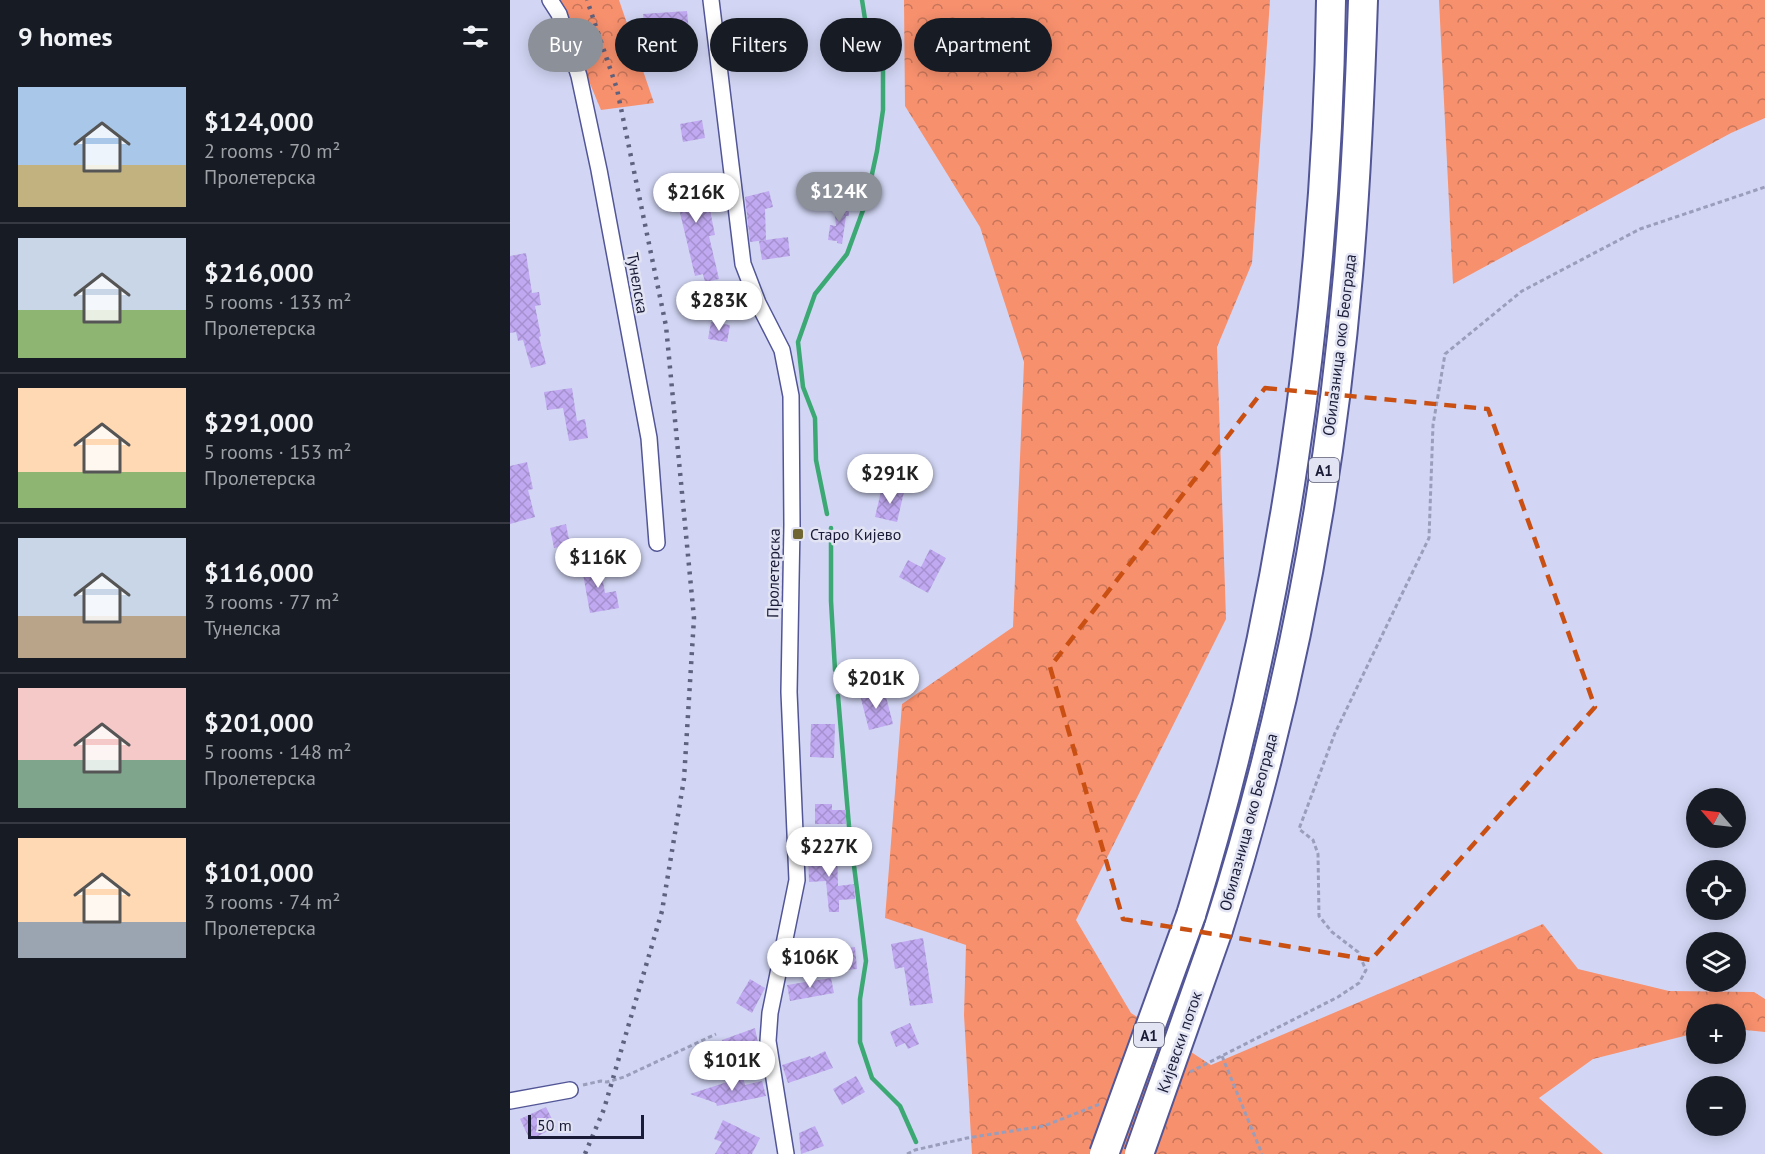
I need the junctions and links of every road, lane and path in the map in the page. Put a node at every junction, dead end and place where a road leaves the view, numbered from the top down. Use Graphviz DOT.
graph roads {
  1 [pos="550,0"];
  2 [pos="711,0"];
  3 [pos="1331,0"];
  4 [pos="1363,0"];
  5 [pos="1765,187"];
  6 [pos="657,543"];
  7 [pos="1299,829"];
  8 [pos="1191,915"];
  9 [pos="1218,930"];
  10 [pos="716,1034"];
  11 [pos="1222,1056"];
  12 [pos="570,1090"];
  13 [pos="510,1101"];
  14 [pos="786,1154"];
  15 [pos="1104,1154"];
  16 [pos="1139,1154"];
  17 [pos="1262,1154"];
  1 -- 6 [label="street, Тунелска"];
  2 -- 14 [label="street, Пролетерска"];
  3 -- 8 [label="highway, Обилазница око Београда / A1"];
  4 -- 9 [label="highway, Обилазница око Београда / A1"];
  5 -- 7 [label="path"];
  8 -- 15 [label="highway, Кијевски поток / A1, bridge"];
  9 -- 16 [label="highway, Кијевски поток / A1, bridge"];
  10 -- 12 [label="path"];
  11 -- 17 [label="path"];
  12 -- 13 [label="street"];
}
